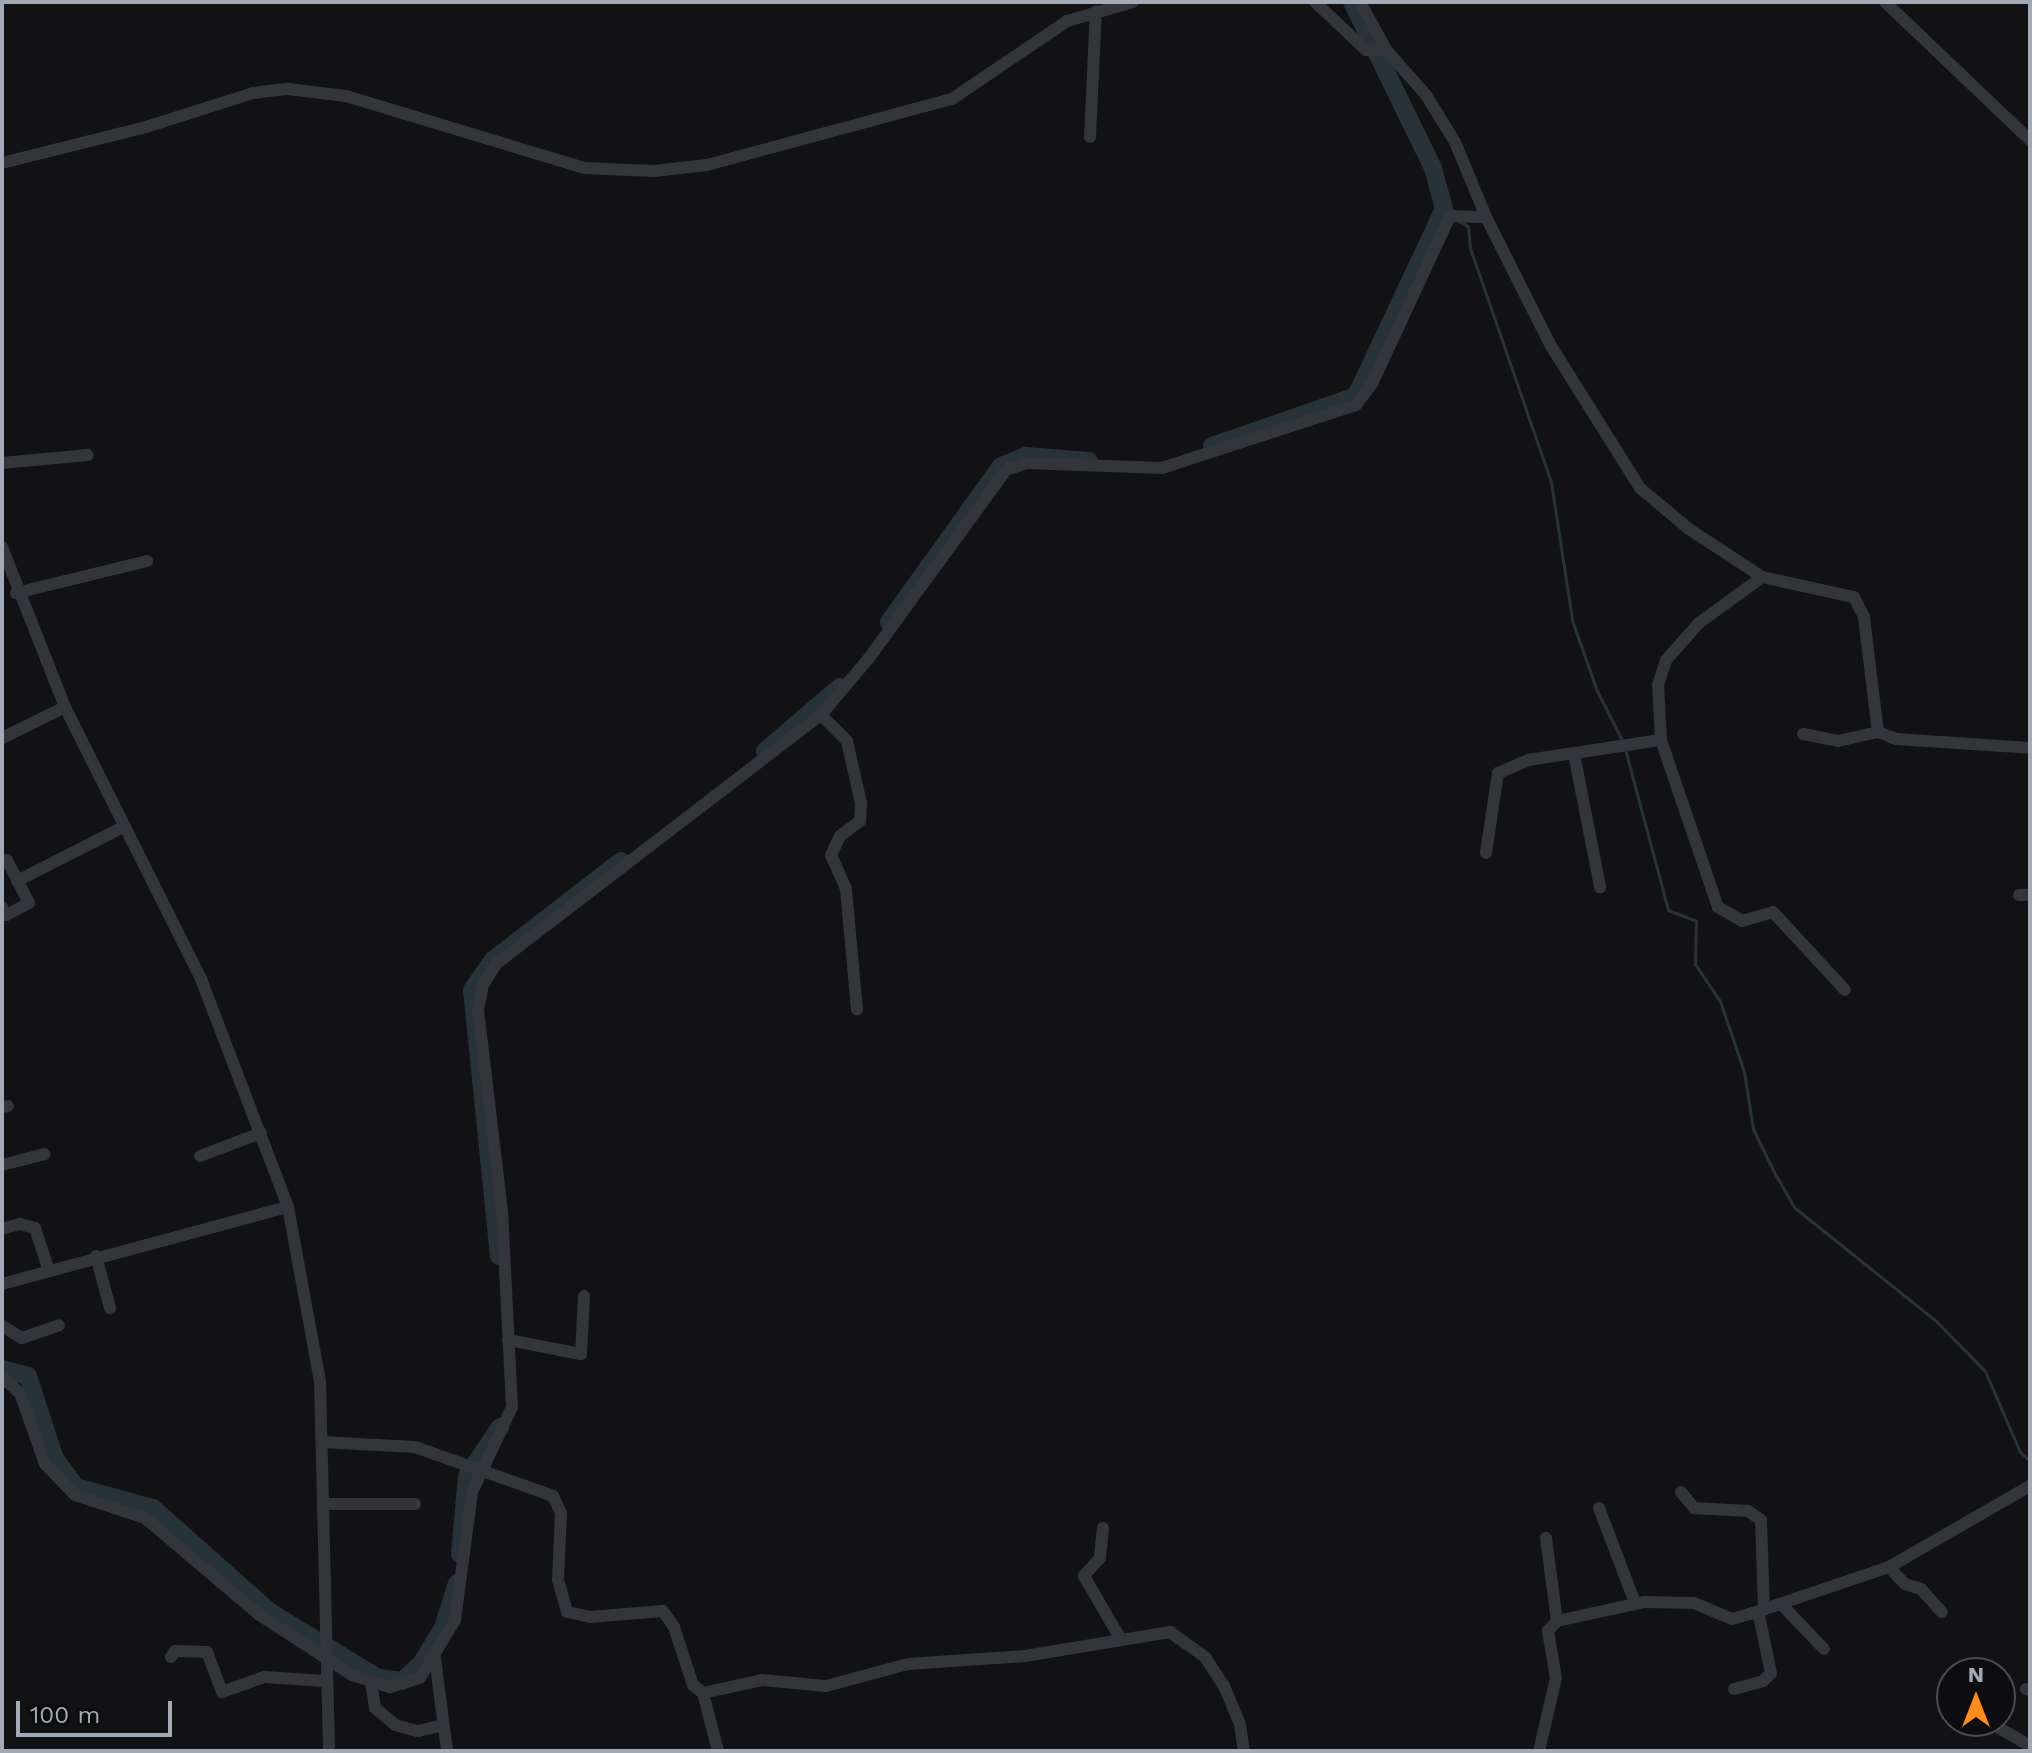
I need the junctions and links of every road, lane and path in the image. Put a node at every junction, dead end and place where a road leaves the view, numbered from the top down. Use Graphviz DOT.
graph roads {
  1 [pos="1133,2"];
  2 [pos="1315,2"];
  3 [pos="1360,2"];
  4 [pos="1885,2"];
  5 [pos="1096,11"];
  6 [pos="1379,51"];
  7 [pos="1090,137"];
  8 [pos="2030,140"];
  9 [pos="2,163"];
  10 [pos="1486,217"];
  11 [pos="88,455"];
  12 [pos="2,463"];
  13 [pos="2,547"];
  14 [pos="147,561"];
  15 [pos="1762,577"];
  16 [pos="16,593"];
  17 [pos="65,707"];
  18 [pos="821,715"];
  19 [pos="1878,732"];
  20 [pos="1803,734"];
  21 [pos="2,738"];
  22 [pos="1661,740"];
  23 [pos="2030,748"];
  24 [pos="1574,754"];
  25 [pos="125,826"];
  26 [pos="1486,853"];
  27 [pos="2,862"];
  28 [pos="17,881"];
  29 [pos="1600,887"];
  30 [pos="2,907"];
  31 [pos="1845,990"];
  32 [pos="857,1009"];
  33 [pos="261,1133"];
  34 [pos="45,1154"];
  35 [pos="200,1156"];
  36 [pos="3,1163"];
  37 [pos="288,1207"];
  38 [pos="2,1229"];
  39 [pos="96,1256"];
  40 [pos="48,1268"];
  41 [pos="2,1284"];
  42 [pos="584,1296"];
  43 [pos="110,1308"];
  44 [pos="59,1325"];
  45 [pos="2,1326"];
  46 [pos="508,1340"];
  47 [pos="2,1377"];
  48 [pos="322,1442"];
  49 [pos="471,1469"];
  50 [pos="2030,1486"];
  51 [pos="1681,1492"];
  52 [pos="323,1504"];
  53 [pos="415,1504"];
  54 [pos="1599,1508"];
  55 [pos="1103,1528"];
  56 [pos="1546,1538"];
  57 [pos="1889,1567"];
  58 [pos="1635,1603"];
  59 [pos="1781,1604"];
  60 [pos="1761,1610"];
  61 [pos="1942,1612"];
  62 [pos="1557,1621"];
  63 [pos="1120,1638"];
  64 [pos="324,1649"];
  65 [pos="1824,1649"];
  66 [pos="171,1657"];
  67 [pos="435,1658"];
  68 [pos="325,1681"];
  69 [pos="371,1682"];
  70 [pos="1734,1689"];
  71 [pos="703,1693"];
  72 [pos="443,1725"];
  73 [pos="329,1751"];
  74 [pos="447,1751"];
  75 [pos="718,1751"];
  76 [pos="1244,1751"];
  77 [pos="1539,1751"];
  1 -- 5 [label="street"];
  2 -- 6 [label="street"];
  3 -- 6 [label="street"];
  4 -- 8 [label="street"];
  5 -- 7 [label="street"];
  5 -- 9 [label="street"];
  6 -- 10 [label="street"];
  10 -- 15 [label="street"];
  10 -- 18 [label="street"];
  11 -- 12 [label="street"];
  13 -- 16 [label="street"];
  14 -- 16 [label="street"];
  15 -- 19 [label="street"];
  15 -- 22 [label="street"];
  16 -- 17 [label="street"];
  17 -- 21 [label="street"];
  17 -- 25 [label="street"];
  18 -- 32 [label="street"];
  18 -- 46 [label="street"];
  19 -- 20 [label="street"];
  19 -- 23 [label="street"];
  22 -- 24 [label="street"];
  22 -- 31 [label="street"];
  24 -- 26 [label="street"];
  24 -- 29 [label="street"];
  25 -- 28 [label="street"];
  25 -- 33 [label="street"];
  27 -- 28 [label="street"];
  28 -- 30 [label="street"];
  33 -- 35 [label="street"];
  33 -- 37 [label="street"];
  34 -- 36 [label="street"];
  37 -- 39 [label="street"];
  37 -- 48 [label="street"];
  38 -- 40 [label="street"];
  39 -- 40 [label="street"];
  39 -- 43 [label="street"];
  40 -- 41 [label="street"];
  42 -- 46 [label="street"];
  44 -- 45 [label="street"];
  46 -- 49 [label="street"];
  47 -- 64 [label="street"];
  48 -- 49 [label="street"];
  48 -- 52 [label="street"];
  49 -- 67 [label="street"];
  49 -- 71 [label="street"];
  50 -- 57 [label="street"];
  51 -- 60 [label="street"];
  52 -- 53 [label="street"];
  52 -- 64 [label="street"];
  54 -- 58 [label="street"];
  55 -- 63 [label="street"];
  56 -- 62 [label="street"];
  57 -- 59 [label="street"];
  57 -- 61 [label="street"];
  58 -- 60 [label="street"];
  58 -- 62 [label="street"];
  59 -- 60 [label="street"];
  59 -- 65 [label="street"];
  60 -- 70 [label="street"];
  62 -- 77 [label="street"];
  63 -- 71 [label="street"];
  63 -- 76 [label="street"];
  64 -- 68 [label="street"];
  64 -- 69 [label="street"];
  66 -- 68 [label="street"];
  67 -- 69 [label="street"];
  67 -- 72 [label="street"];
  68 -- 73 [label="street"];
  69 -- 72 [label="street"];
  71 -- 75 [label="street"];
  72 -- 74 [label="street"];
}
